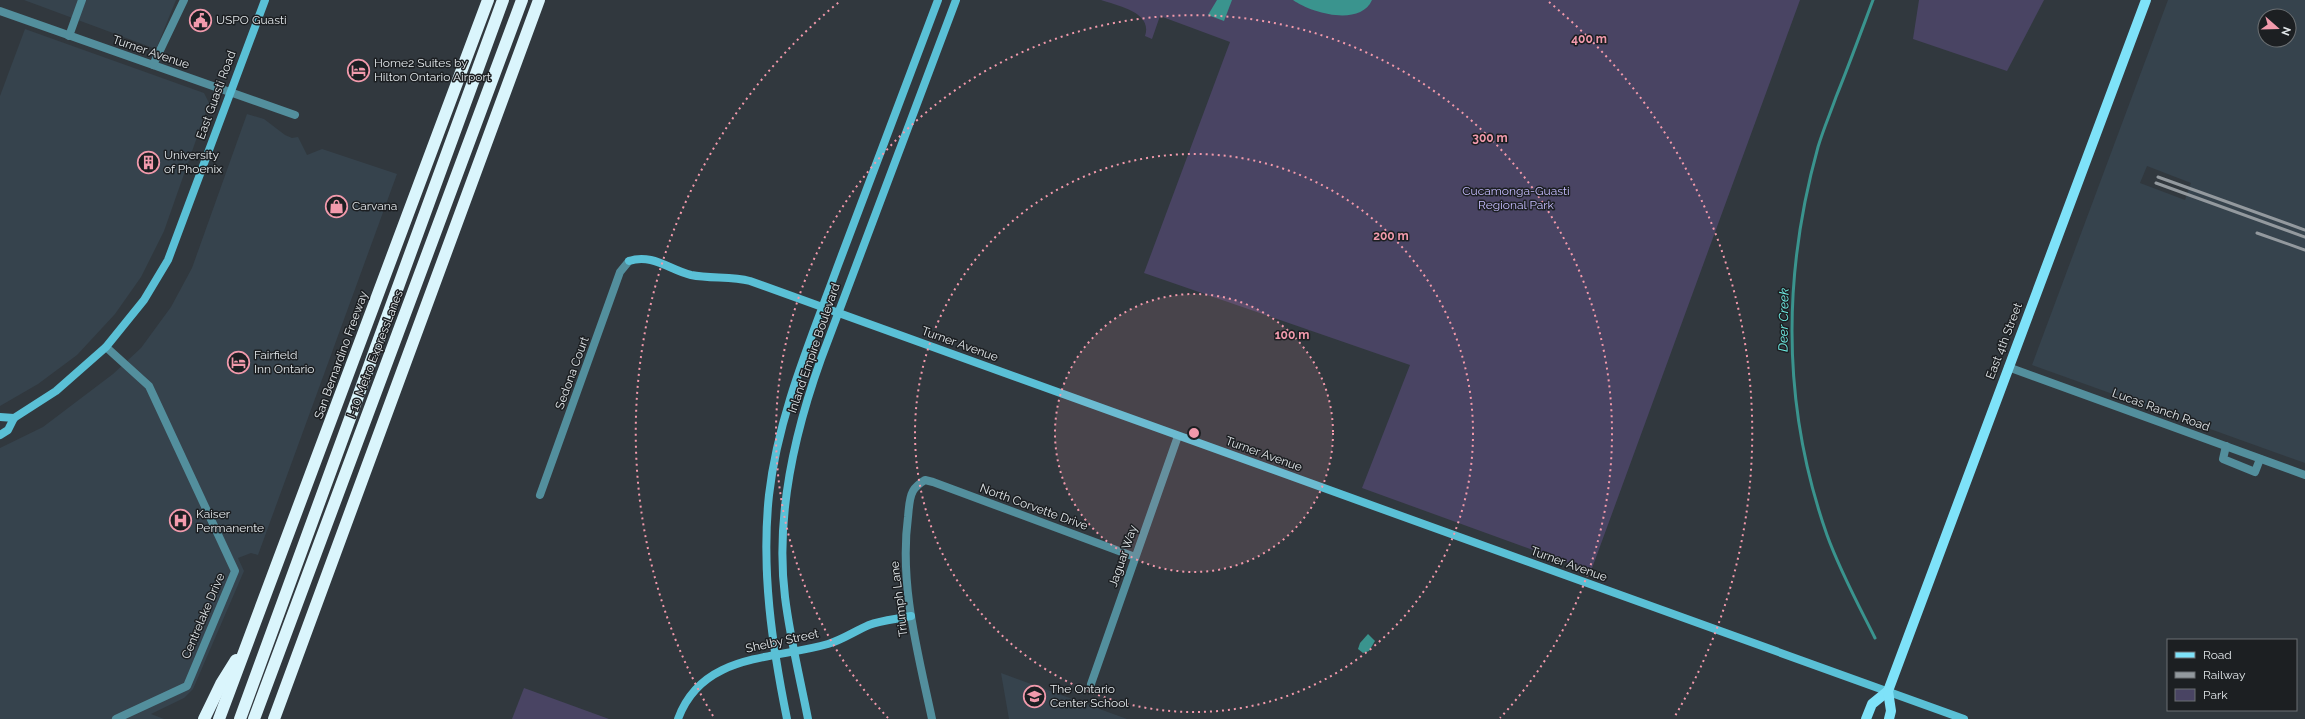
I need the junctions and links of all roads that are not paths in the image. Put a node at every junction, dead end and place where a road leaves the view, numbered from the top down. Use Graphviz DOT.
graph roads {
  1 [pos="82,0"];
  2 [pos="184,0"];
  3 [pos="265,0"];
  4 [pos="488,0"];
  5 [pos="503,0"];
  6 [pos="522,0"];
  7 [pos="539,0"];
  8 [pos="938,0"];
  9 [pos="956,0"];
  10 [pos="2146,0"];
  11 [pos="0,11"];
  12 [pos="69,36"];
  13 [pos="153,66"];
  14 [pos="230,92"];
  15 [pos="295,115"];
  16 [pos="629,261"];
  17 [pos="823,307"];
  18 [pos="838,312"];
  19 [pos="106,347"];
  20 [pos="2008,367"];
  21 [pos="0,417"];
  22 [pos="14,418"];
  23 [pos="0,435"];
  24 [pos="1178,436"];
  25 [pos="2226,446"];
  26 [pos="2260,459"];
  27 [pos="2305,475"];
  28 [pos="925,480"];
  29 [pos="540,495"];
  30 [pos="1135,557"];
  31 [pos="911,616"];
  32 [pos="249,639"];
  33 [pos="794,651"];
  34 [pos="775,655"];
  35 [pos="1090,684"];
  36 [pos="1888,691"];
  37 [pos="116,719"];
  38 [pos="204,719"];
  39 [pos="219,719"];
  40 [pos="240,719"];
  41 [pos="254,719"];
  42 [pos="274,719"];
  43 [pos="678,719"];
  44 [pos="787,719"];
  45 [pos="808,719"];
  46 [pos="932,719"];
  47 [pos="1866,719"];
  48 [pos="1889,719"];
  49 [pos="1964,719"];
  1 -- 12 [label="street"];
  2 -- 13 [label="street"];
  3 -- 14 [label="main road, East Guasti Road"];
  4 -- 32 [label="highway, San Bernardino Freeway"];
  5 -- 40 [label="highway, I-10 Metro ExpressLanes"];
  6 -- 41 [label="highway, I-10 Metro ExpressLanes"];
  7 -- 42 [label="highway"];
  8 -- 17 [label="main road, Inland Empire Boulevard"];
  9 -- 18 [label="main road, Inland Empire Boulevard"];
  10 -- 20 [label="main road, East 4th Street"];
  11 -- 12 [label="street, Turner Avenue"];
  12 -- 13 [label="street, Turner Avenue"];
  13 -- 14 [label="street, Turner Avenue"];
  14 -- 15 [label="street, Turner Avenue"];
  14 -- 19 [label="main road, East Guasti Road"];
  16 -- 17 [label="main road, Turner Avenue"];
  16 -- 29 [label="street, Sedona Court"];
  17 -- 18 [label="main road, Turner Avenue"];
  17 -- 34 [label="main road, Inland Empire Boulevard"];
  18 -- 24 [label="main road, Turner Avenue"];
  18 -- 33 [label="main road, Inland Empire Boulevard"];
  19 -- 22 [label="main road, East Guasti Road"];
  19 -- 37 [label="street, Centrelake Drive"];
  20 -- 25 [label="street, Lucas Ranch Road"];
  20 -- 36 [label="main road, East 4th Street"];
  21 -- 22 [label="main road"];
  22 -- 23 [label="main road, East Guasti Road"];
  24 -- 30 [label="street, Jaguar Way"];
  24 -- 36 [label="main road, Turner Avenue"];
  25 -- 26 [label="street, Lucas Ranch Road"];
  25 -- 26 [label="street"];
  26 -- 27 [label="street, Lucas Ranch Road"];
  28 -- 30 [label="street, North Corvette Drive"];
  28 -- 31 [label="street, Triumph Lane"];
  30 -- 35 [label="street, Jaguar Way"];
  31 -- 33 [label="main road, Shelby Street"];
  31 -- 46 [label="street, Triumph Lane"];
  32 -- 38 [label="highway"];
  32 -- 39 [label="highway, San Bernardino Freeway"];
  33 -- 34 [label="main road, Shelby Street"];
  33 -- 45 [label="main road, Inland Empire Boulevard"];
  34 -- 43 [label="main road, Shelby Street"];
  34 -- 44 [label="main road, Inland Empire Boulevard"];
  36 -- 47 [label="main road"];
  36 -- 48 [label="main road"];
  36 -- 49 [label="main road, Turner Avenue"];
}
